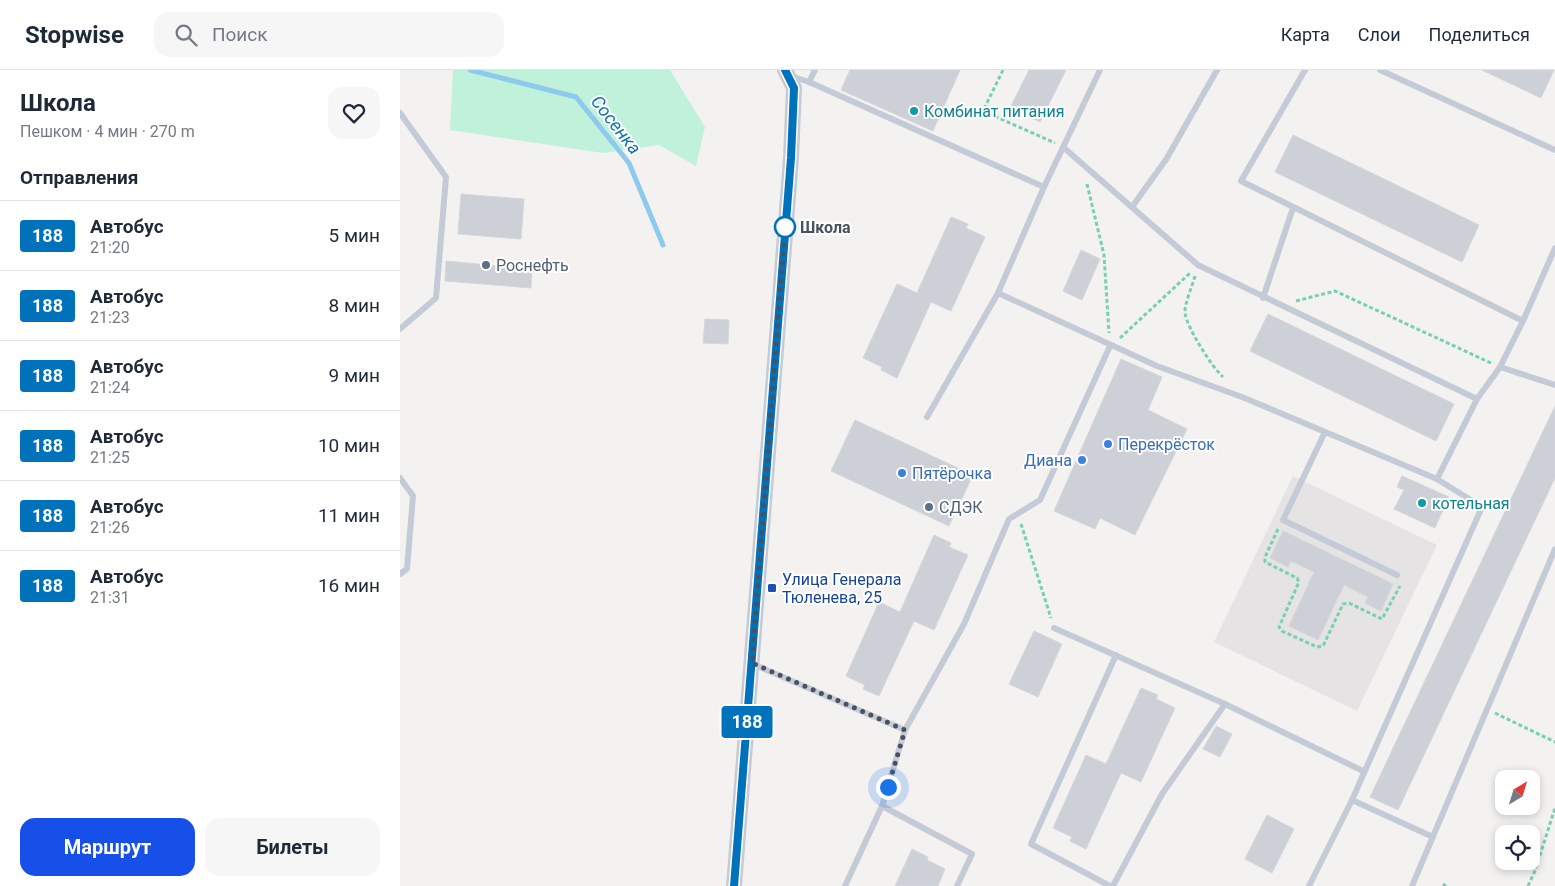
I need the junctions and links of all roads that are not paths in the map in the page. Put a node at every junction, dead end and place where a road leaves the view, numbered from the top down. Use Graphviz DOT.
graph roads {
  1 [pos="815,70"];
  2 [pos="1100,70"];
  3 [pos="1217,70"];
  4 [pos="1305,70"];
  5 [pos="1380,70"];
  6 [pos="787,73"];
  7 [pos="809,82"];
  8 [pos="400,113"];
  9 [pos="1063,147"];
  10 [pos="1555,150"];
  11 [pos="1044,187"];
  12 [pos="1132,207"];
  13 [pos="1293,208"];
  14 [pos="1555,248"];
  15 [pos="998,293"];
  16 [pos="1263,298"];
  17 [pos="1523,321"];
  18 [pos="400,329"];
  19 [pos="1110,346"];
  20 [pos="1500,367"];
  21 [pos="1555,385"];
  22 [pos="1477,398"];
  23 [pos="927,417"];
  24 [pos="1325,432"];
  25 [pos="400,478"];
  26 [pos="1437,479"];
  27 [pos="1555,549"];
  28 [pos="400,574"];
  29 [pos="1397,575"];
  30 [pos="1054,628"];
  31 [pos="1116,655"];
  32 [pos="752,663"];
  33 [pos="1225,704"];
  34 [pos="905,730"];
  35 [pos="1363,772"];
  36 [pos="1352,800"];
  37 [pos="882,806"];
  38 [pos="1433,837"];
  39 [pos="734,886"];
  40 [pos="845,886"];
  41 [pos="957,886"];
  42 [pos="1112,886"];
  43 [pos="1309,886"];
  44 [pos="1412,886"];
  1 -- 7 [label="lane"];
  2 -- 9 [label="lane"];
  3 -- 12 [label="lane"];
  4 -- 13 [label="lane"];
  5 -- 10 [label="lane"];
  6 -- 7 [label="lane"];
  6 -- 32 [label="street"];
  7 -- 11 [label="lane"];
  8 -- 18 [label="lane"];
  9 -- 11 [label="lane"];
  9 -- 12 [label="lane"];
  11 -- 15 [label="lane"];
  12 -- 16 [label="lane"];
  13 -- 16 [label="lane"];
  13 -- 17 [label="lane"];
  14 -- 17 [label="lane"];
  15 -- 19 [label="lane"];
  15 -- 23 [label="lane"];
  16 -- 22 [label="lane"];
  17 -- 20 [label="lane"];
  19 -- 24 [label="lane"];
  19 -- 34 [label="lane"];
  20 -- 21 [label="lane"];
  20 -- 22 [label="lane"];
  22 -- 26 [label="lane"];
  24 -- 26 [label="lane"];
  24 -- 29 [label="lane"];
  25 -- 28 [label="lane"];
  26 -- 35 [label="lane"];
  27 -- 38 [label="lane"];
  30 -- 31 [label="lane"];
  31 -- 33 [label="lane"];
  31 -- 42 [label="lane"];
  32 -- 34 [label="lane"];
  32 -- 39 [label="street"];
  33 -- 35 [label="lane"];
  33 -- 42 [label="lane"];
  34 -- 37 [label="lane"];
  35 -- 36 [label="lane"];
  36 -- 38 [label="lane"];
  36 -- 43 [label="lane"];
  37 -- 40 [label="lane"];
  37 -- 41 [label="lane"];
  38 -- 44 [label="lane"];
}
